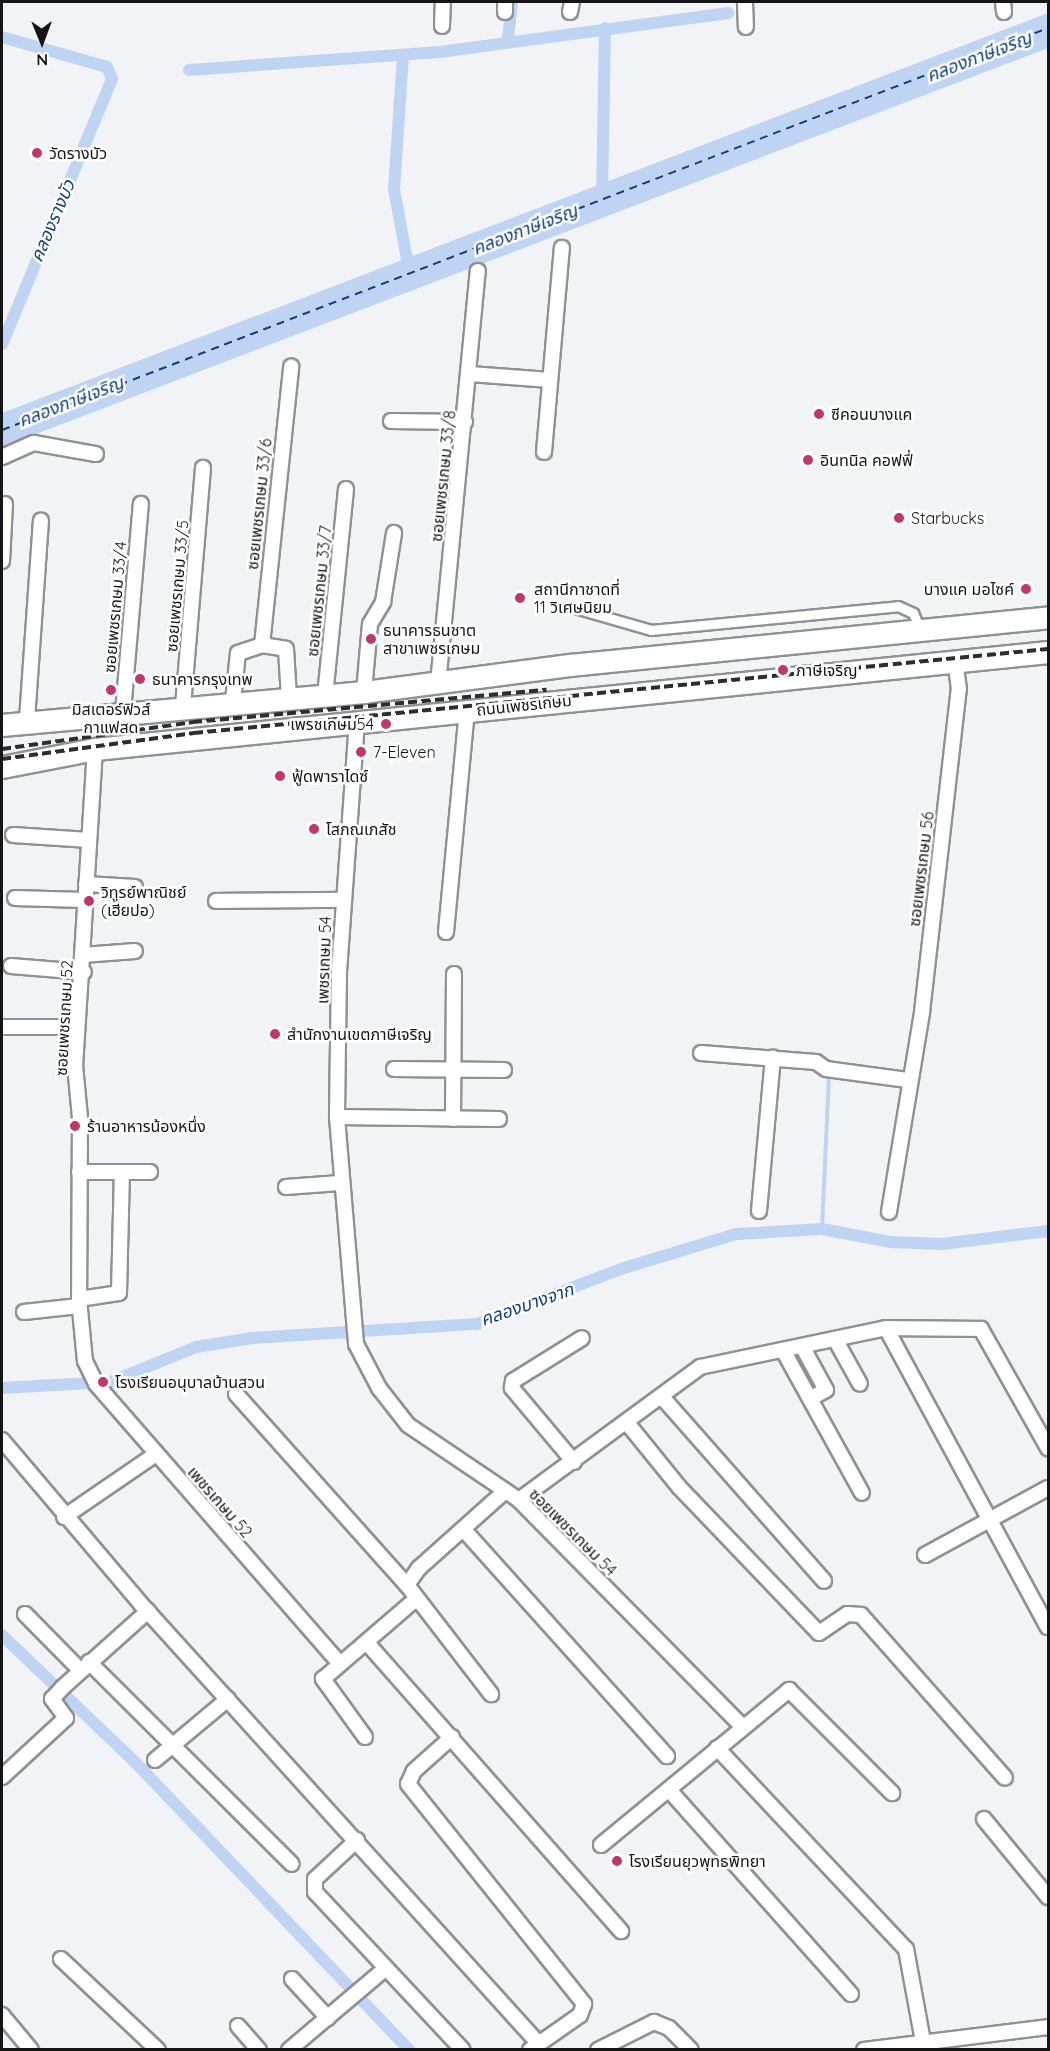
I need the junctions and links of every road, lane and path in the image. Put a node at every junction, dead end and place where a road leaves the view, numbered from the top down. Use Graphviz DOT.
graph roads {
  1 [pos="443,2"];
  2 [pos="745,2"];
  3 [pos="441,26"];
  4 [pos="746,27"];
  5 [pos="562,248"];
  6 [pos="478,272"];
  7 [pos="291,367"];
  8 [pos="470,374"];
  9 [pos="550,380"];
  10 [pos="391,422"];
  11 [pos="465,422"];
  12 [pos="544,452"];
  13 [pos="96,454"];
  14 [pos="2,457"];
  15 [pos="203,468"];
  16 [pos="346,489"];
  17 [pos="5,504"];
  18 [pos="141,504"];
  19 [pos="41,520"];
  20 [pos="394,533"];
  21 [pos="2,561"];
  22 [pos="571,607"];
  23 [pos="1048,617"];
  24 [pos="920,629"];
  25 [pos="262,645"];
  26 [pos="1048,652"];
  27 [pos="955,660"];
  28 [pos="438,684"];
  29 [pos="364,692"];
  30 [pos="325,696"];
  31 [pos="288,698"];
  32 [pos="233,701"];
  33 [pos="183,706"];
  34 [pos="467,711"];
  35 [pos="123,712"];
  36 [pos="27,720"];
  37 [pos="357,721"];
  38 [pos="2,725"];
  39 [pos="95,749"];
  40 [pos="2,767"];
  41 [pos="13,835"];
  42 [pos="89,840"];
  43 [pos="86,884"];
  44 [pos="135,887"];
  45 [pos="15,898"];
  46 [pos="84,900"];
  47 [pos="343,900"];
  48 [pos="216,901"];
  49 [pos="446,932"];
  50 [pos="135,951"];
  51 [pos="83,955"];
  52 [pos="11,966"];
  53 [pos="84,972"];
  54 [pos="454,974"];
  55 [pos="2,1027"];
  56 [pos="78,1027"];
  57 [pos="702,1053"];
  58 [pos="773,1058"];
  59 [pos="394,1069"];
  60 [pos="453,1069"];
  61 [pos="504,1070"];
  62 [pos="907,1080"];
  63 [pos="337,1117"];
  64 [pos="453,1119"];
  65 [pos="499,1119"];
  66 [pos="79,1172"];
  67 [pos="122,1172"];
  68 [pos="150,1172"];
  69 [pos="340,1183"];
  70 [pos="286,1187"];
  71 [pos="759,1211"];
  72 [pos="889,1212"];
  73 [pos="79,1302"];
  74 [pos="24,1312"];
  75 [pos="886,1328"];
  76 [pos="582,1338"];
  77 [pos="835,1339"];
  78 [pos="356,1344"];
  79 [pos="802,1346"];
  80 [pos="783,1350"];
  81 [pos="85,1361"];
  82 [pos="860,1384"];
  83 [pos="236,1394"];
  84 [pos="662,1397"];
  85 [pos="810,1399"];
  86 [pos="628,1424"];
  87 [pos="2,1440"];
  88 [pos="1048,1448"];
  89 [pos="156,1454"];
  90 [pos="574,1462"];
  91 [pos="1048,1488"];
  92 [pos="505,1491"];
  93 [pos="862,1492"];
  94 [pos="519,1500"];
  95 [pos="64,1517"];
  96 [pos="990,1521"];
  97 [pos="464,1530"];
  98 [pos="925,1555"];
  99 [pos="824,1581"];
  100 [pos="407,1585"];
  101 [pos="416,1599"];
  102 [pos="148,1611"];
  103 [pos="25,1614"];
  104 [pos="1048,1627"];
  105 [pos="369,1644"];
  106 [pos="338,1661"];
  107 [pos="85,1666"];
  108 [pos="491,1694"];
  109 [pos="228,1699"];
  110 [pos="741,1725"];
  111 [pos="365,1737"];
  112 [pos="452,1737"];
  113 [pos="174,1744"];
  114 [pos="717,1748"];
  115 [pos="668,1756"];
  116 [pos="155,1760"];
  117 [pos="2,1777"];
  118 [pos="1005,1778"];
  119 [pos="670,1791"];
  120 [pos="892,1793"];
  121 [pos="984,1819"];
  122 [pos="357,1840"];
  123 [pos="601,1845"];
  124 [pos="292,1864"];
  125 [pos="1048,1897"];
  126 [pos="621,1931"];
  127 [pos="61,1959"];
  128 [pos="385,1969"];
  129 [pos="292,1979"];
  130 [pos="851,1994"];
  131 [pos="2,2015"];
  132 [pos="328,2018"];
  133 [pos="238,2026"];
  134 [pos="1048,2027"];
  135 [pos="923,2042"];
  136 [pos="955,2044"];
  137 [pos="534,2047"];
  138 [pos="31,2049"];
  139 [pos="158,2049"];
  140 [pos="259,2049"];
  141 [pos="289,2049"];
  142 [pos="463,2049"];
  143 [pos="598,2049"];
  144 [pos="691,2049"];
  145 [pos="864,2049"];
  1 -- 3 [label="street"];
  2 -- 4 [label="street"];
  5 -- 9 [label="street"];
  6 -- 8 [label="street, ซอยเพชรเกษม 33/8"];
  7 -- 25 [label="street, ซอยเพชรเกษม 33/6"];
  8 -- 9 [label="street"];
  8 -- 11 [label="street, ซอยเพชรเกษม 33/8"];
  9 -- 12 [label="street"];
  10 -- 11 [label="street"];
  11 -- 28 [label="street, ซอยเพชรเกษม 33/8"];
  13 -- 14 [label="street"];
  15 -- 33 [label="street, ซอยเพชรเกษม 33/5"];
  16 -- 30 [label="street, ซอยเพชรเกษม 33/7"];
  17 -- 21 [label="street"];
  18 -- 35 [label="street, ซอยเพชรเกษม 33/4"];
  19 -- 36 [label="street"];
  20 -- 29 [label="street"];
  22 -- 24 [label="street"];
  23 -- 24 [label="main road, ถนนเพชรเกษม"];
  24 -- 28 [label="main road, ถนนเพชรเกษม"];
  25 -- 31 [label="street"];
  25 -- 32 [label="street"];
  26 -- 27 [label="main road, ถนนเพชรเกษม"];
  27 -- 34 [label="main road, ถนนเพชรเกษม"];
  27 -- 62 [label="street, ซอยเพชรเกษม 56"];
  28 -- 29 [label="main road, ถนนเพชรเกษม"];
  29 -- 30 [label="main road, ถนนเพชรเกษม"];
  30 -- 31 [label="main road, ถนนเพชรเกษม"];
  31 -- 32 [label="main road, ถนนเพชรเกษม"];
  32 -- 33 [label="main road, ถนนเพชรเกษม"];
  33 -- 35 [label="main road, ถนนเพชรเกษม"];
  34 -- 37 [label="main road, ถนนเพชรเกษม"];
  34 -- 49 [label="street"];
  35 -- 36 [label="main road, ถนนเพชรเกษม"];
  36 -- 38 [label="main road, ถนนเพชรเกษม"];
  37 -- 39 [label="main road, ถนนเพชรเกษม"];
  37 -- 47 [label="street, เพชรเกษม 54"];
  39 -- 40 [label="main road, ถนนเพชรเกษม"];
  39 -- 42 [label="street, ซอยเพชรเกษม 52"];
  41 -- 42 [label="street"];
  42 -- 43 [label="street, ซอยเพชรเกษม 52"];
  43 -- 44 [label="street"];
  43 -- 46 [label="street, ซอยเพชรเกษม 52"];
  45 -- 46 [label="street"];
  46 -- 51 [label="street, ซอยเพชรเกษม 52"];
  47 -- 48 [label="street"];
  47 -- 63 [label="street, เพชรเกษม 54"];
  50 -- 51 [label="street"];
  51 -- 53 [label="street, ซอยเพชรเกษม 52"];
  52 -- 53 [label="street"];
  53 -- 56 [label="street, ซอยเพชรเกษม 52"];
  54 -- 60 [label="street"];
  55 -- 56 [label="street"];
  56 -- 66 [label="street, ซอยเพชรเกษม 52"];
  57 -- 58 [label="street"];
  58 -- 62 [label="street"];
  58 -- 71 [label="street"];
  59 -- 60 [label="street"];
  60 -- 61 [label="street"];
  60 -- 64 [label="street"];
  62 -- 72 [label="street, ซอยเพชรเกษม 56"];
  63 -- 64 [label="street"];
  63 -- 69 [label="street, เพชรเกษม 54"];
  64 -- 65 [label="street"];
  66 -- 67 [label="street"];
  66 -- 73 [label="street, ซอยเพชรเกษม 52"];
  67 -- 68 [label="street"];
  67 -- 73 [label="street"];
  69 -- 70 [label="street"];
  69 -- 78 [label="street, เพชรเกษม 54"];
  73 -- 74 [label="street"];
  73 -- 81 [label="street, ซอยเพชรเกษม 52"];
  75 -- 77 [label="street"];
  75 -- 88 [label="street"];
  75 -- 96 [label="street"];
  76 -- 90 [label="street"];
  77 -- 79 [label="street"];
  77 -- 82 [label="street"];
  78 -- 92 [label="street, ซอยเพชรเกษม 54"];
  79 -- 80 [label="street"];
  79 -- 85 [label="street"];
  80 -- 84 [label="street"];
  80 -- 85 [label="street"];
  81 -- 89 [label="street, เพชรเกษม 52"];
  83 -- 100 [label="street"];
  84 -- 86 [label="street"];
  84 -- 99 [label="street"];
  85 -- 93 [label="street"];
  86 -- 90 [label="street"];
  86 -- 118 [label="street"];
  87 -- 95 [label="street"];
  89 -- 95 [label="street"];
  89 -- 106 [label="street, เพชรเกษม 52"];
  90 -- 94 [label="street"];
  91 -- 96 [label="street"];
  92 -- 94 [label="street, ซอยเพชรเกษม 54"];
  92 -- 97 [label="street"];
  94 -- 110 [label="street, ซอยเพชรเกษม 54"];
  95 -- 102 [label="street"];
  96 -- 98 [label="street"];
  96 -- 104 [label="street"];
  97 -- 100 [label="street"];
  97 -- 115 [label="street"];
  100 -- 101 [label="street"];
  101 -- 105 [label="street"];
  101 -- 108 [label="street"];
  102 -- 107 [label="street"];
  102 -- 109 [label="street"];
  103 -- 107 [label="street"];
  105 -- 106 [label="street"];
  105 -- 112 [label="street"];
  106 -- 111 [label="street"];
  107 -- 113 [label="street"];
  107 -- 117 [label="street"];
  109 -- 113 [label="street"];
  109 -- 122 [label="street"];
  110 -- 114 [label="street"];
  110 -- 120 [label="street"];
  112 -- 126 [label="street"];
  112 -- 137 [label="street"];
  113 -- 116 [label="street"];
  113 -- 124 [label="street"];
  114 -- 119 [label="street"];
  114 -- 135 [label="street"];
  119 -- 123 [label="street"];
  119 -- 130 [label="street"];
  121 -- 125 [label="street"];
  122 -- 128 [label="street"];
  122 -- 137 [label="street"];
  127 -- 139 [label="street"];
  128 -- 132 [label="street"];
  128 -- 142 [label="street"];
  129 -- 132 [label="street"];
  131 -- 138 [label="street"];
  132 -- 141 [label="street"];
  133 -- 140 [label="street"];
  134 -- 136 [label="street"];
  135 -- 136 [label="street"];
  135 -- 145 [label="street"];
  143 -- 144 [label="street"];
}
